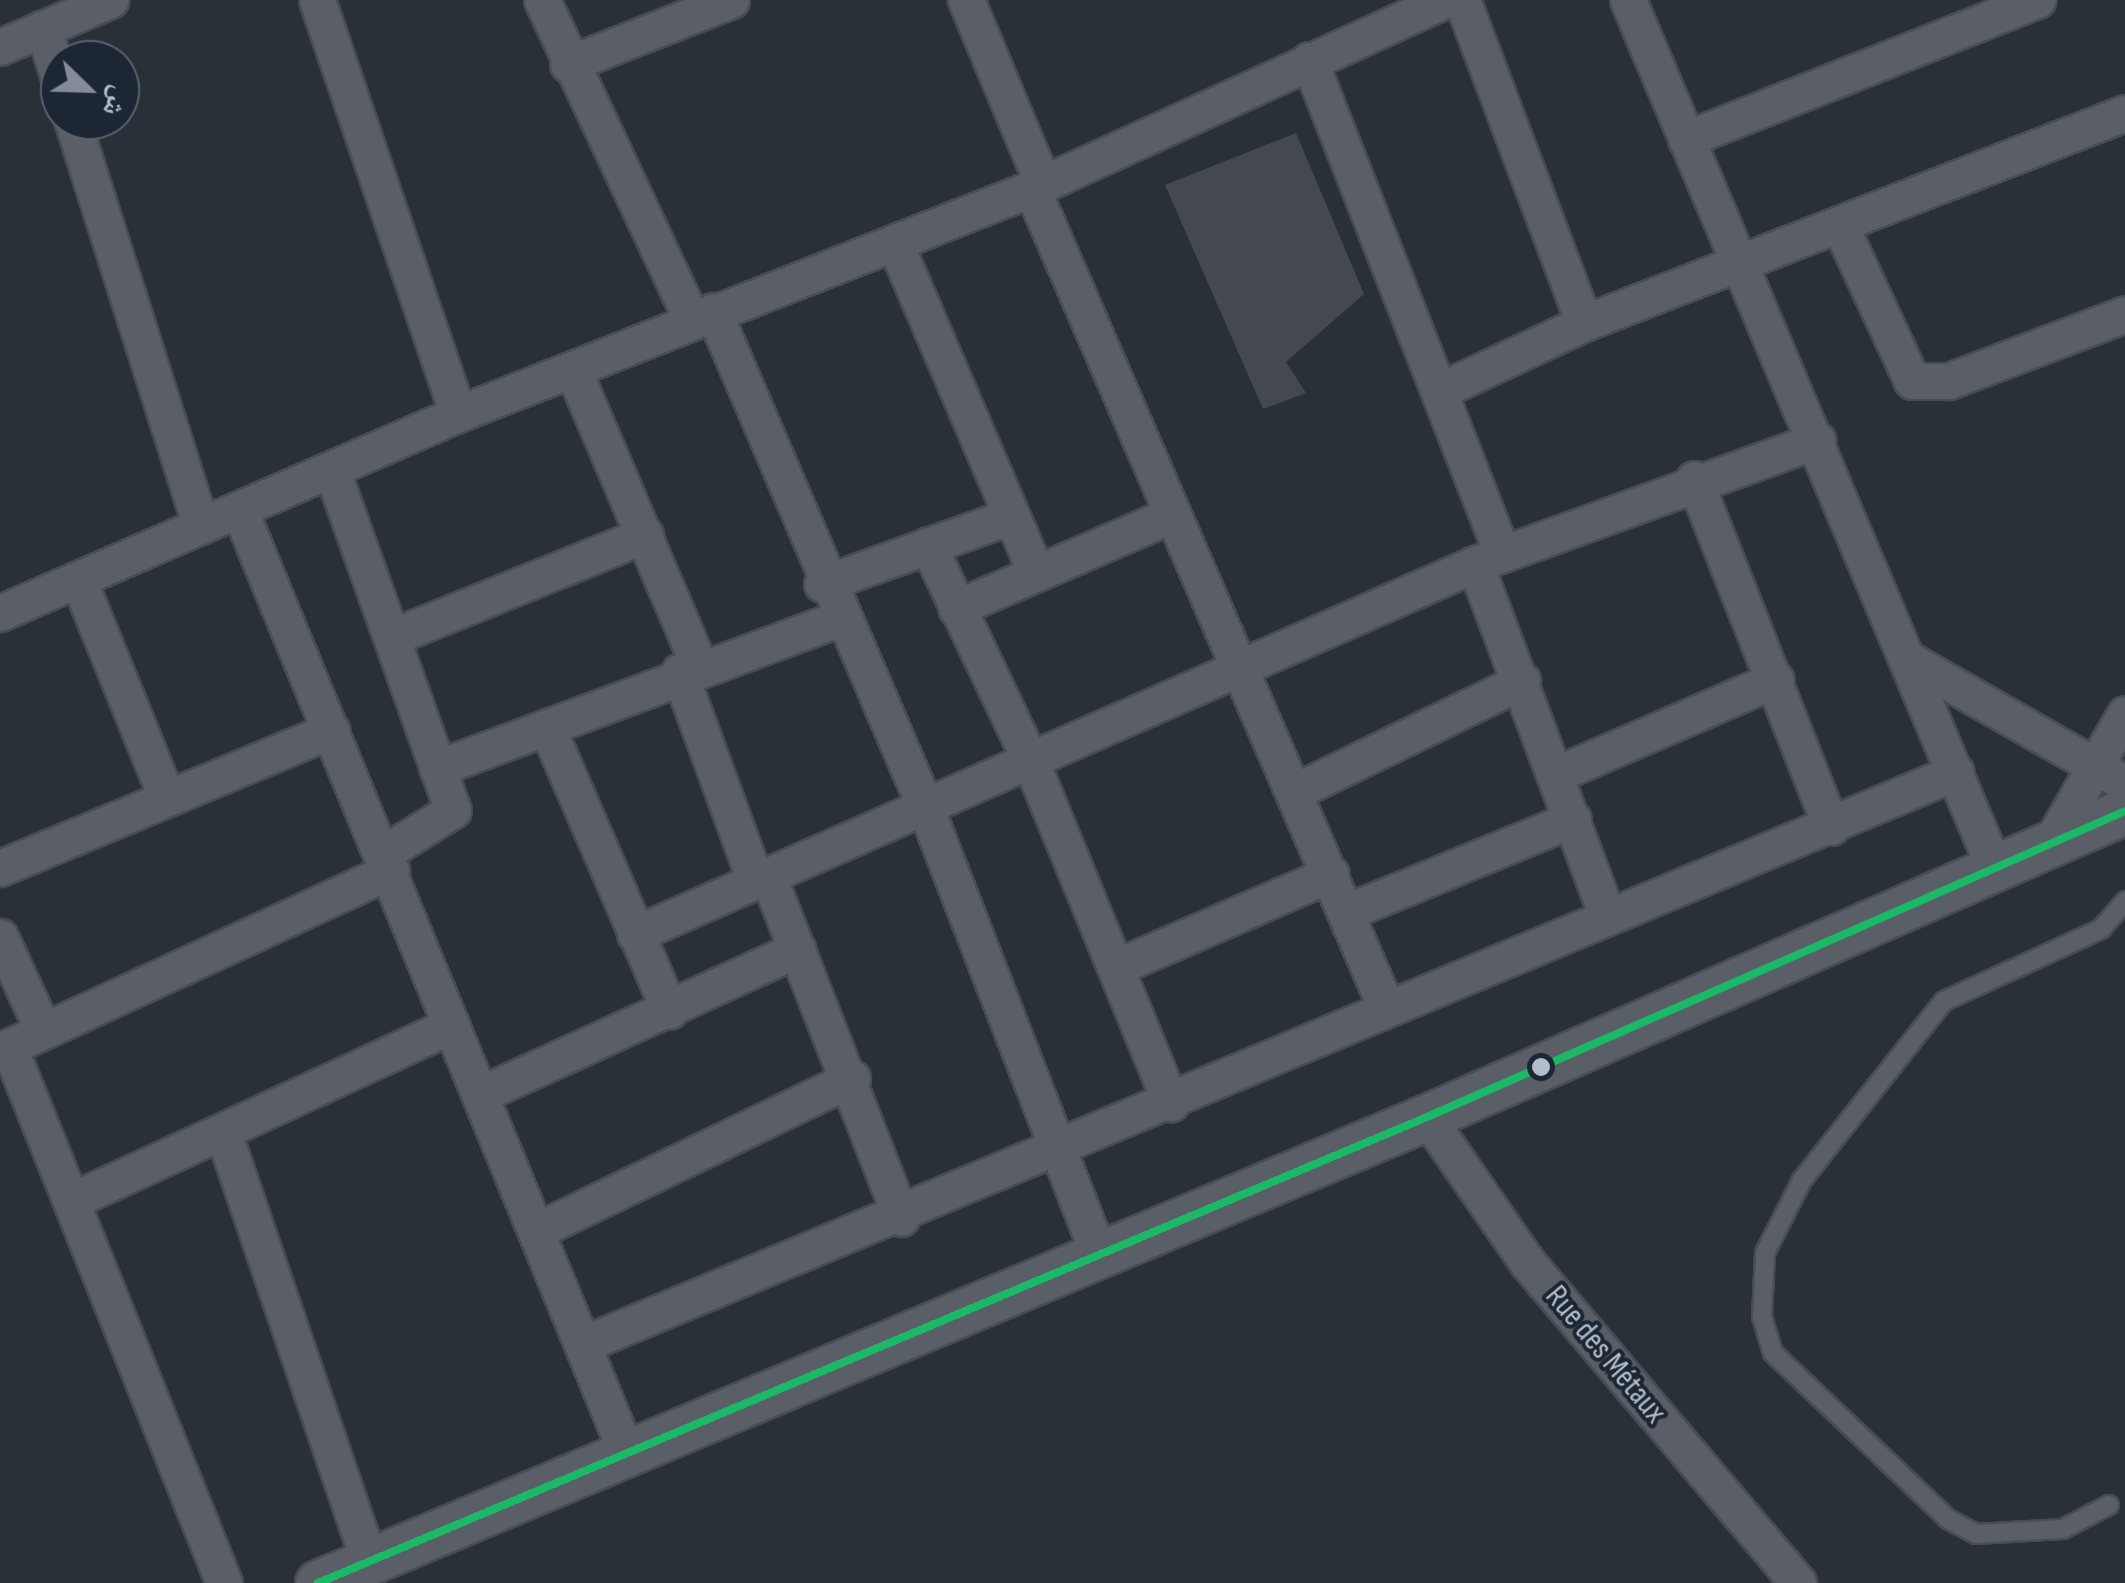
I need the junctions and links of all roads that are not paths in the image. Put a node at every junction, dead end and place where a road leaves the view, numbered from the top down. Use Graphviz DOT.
graph roads {
  1 [pos="110,0"];
  2 [pos="317,0"];
  3 [pos="542,0"];
  4 [pos="731,0"];
  5 [pos="966,0"];
  6 [pos="1444,0"];
  7 [pos="1462,0"];
  8 [pos="1628,0"];
  9 [pos="2037,0"];
  10 [pos="43,28"];
  11 [pos="47,40"];
  12 [pos="0,47"];
  13 [pos="1309,60"];
  14 [pos="568,64"];
  15 [pos="2125,113"];
  16 [pos="1686,139"];
  17 [pos="78,140"];
  18 [pos="1038,186"];
  19 [pos="1842,230"];
  20 [pos="896,246"];
  21 [pos="1746,267"];
  22 [pos="2125,314"];
  23 [pos="702,315"];
  24 [pos="1584,323"];
  25 [pos="573,370"];
  26 [pos="1440,391"];
  27 [pos="458,414"];
  28 [pos="1818,440"];
  29 [pos="332,470"];
  30 [pos="1694,480"];
  31 [pos="239,509"];
  32 [pos="1171,515"];
  33 [pos="1011,516"];
  34 [pos="201,526"];
  35 [pos="645,535"];
  36 [pos="928,545"];
  37 [pos="1488,558"];
  38 [pos="1036,573"];
  39 [pos="78,579"];
  40 [pos="822,584"];
  41 [pos="956,608"];
  42 [pos="0,613"];
  43 [pos="837,619"];
  44 [pos="392,637"];
  45 [pos="1911,661"];
  46 [pos="688,668"];
  47 [pos="1243,670"];
  48 [pos="1776,679"];
  49 [pos="1522,681"];
  50 [pos="2125,714"];
  51 [pos="548,727"];
  52 [pos="330,730"];
  53 [pos="1031,762"];
  54 [pos="2096,763"];
  55 [pos="437,768"];
  56 [pos="1956,772"];
  57 [pos="1559,773"];
  58 [pos="2125,784"];
  59 [pos="1294,792"];
  60 [pos="167,798"];
  61 [pos="924,804"];
  62 [pos="2125,811"];
  63 [pos="1572,819"];
  64 [pos="1832,827"];
  65 [pos="2054,839"];
  66 [pos="3,858"];
  67 [pos="388,861"];
  68 [pos="1992,862"];
  69 [pos="1331,874"];
  70 [pos="761,878"];
  71 [pos="2125,901"];
  72 [pos="1349,911"];
  73 [pos="1606,912"];
  74 [pos="635,934"];
  75 [pos="0,937"];
  76 [pos="797,949"];
  77 [pos="1118,966"];
  78 [pos="1386,1007"];
  79 [pos="670,1011"];
  80 [pos="452,1025"];
  81 [pos="42,1028"];
  82 [pos="4,1049"];
  83 [pos="852,1078"];
  84 [pos="481,1094"];
  85 [pos="1171,1103"];
  86 [pos="1427,1117"];
  87 [pos="224,1132"];
  88 [pos="1058,1147"];
  89 [pos="73,1200"];
  90 [pos="901,1218"];
  91 [pos="538,1230"];
  92 [pos="1099,1256"];
  93 [pos="586,1343"];
  94 [pos="628,1456"];
  95 [pos="2109,1505"];
  96 [pos="370,1563"];
  97 [pos="224,1583"];
  98 [pos="318,1583"];
  99 [pos="1798,1583"];
  1 -- 10 [label="street"];
  2 -- 27 [label="street"];
  3 -- 14 [label="street"];
  4 -- 14 [label="street"];
  5 -- 18 [label="street"];
  6 -- 13 [label="street"];
  7 -- 24 [label="street"];
  8 -- 16 [label="street"];
  9 -- 16 [label="street"];
  10 -- 11 [label="street"];
  10 -- 12 [label="street"];
  13 -- 18 [label="street"];
  13 -- 26 [label="street"];
  14 -- 23 [label="street"];
  15 -- 19 [label="street"];
  16 -- 21 [label="street"];
  17 -- 34 [label="street"];
  18 -- 20 [label="street"];
  18 -- 32 [label="street"];
  19 -- 21 [label="street"];
  19 -- 22 [label="street"];
  20 -- 23 [label="street"];
  20 -- 33 [label="street"];
  21 -- 24 [label="street"];
  21 -- 28 [label="street"];
  23 -- 25 [label="street"];
  23 -- 40 [label="street"];
  24 -- 26 [label="street"];
  25 -- 27 [label="street"];
  25 -- 35 [label="street"];
  26 -- 37 [label="street"];
  27 -- 29 [label="street"];
  28 -- 30 [label="street"];
  28 -- 45 [label="street"];
  29 -- 31 [label="street"];
  29 -- 44 [label="street"];
  30 -- 37 [label="street"];
  30 -- 48 [label="street"];
  31 -- 34 [label="street"];
  31 -- 52 [label="street"];
  32 -- 38 [label="street"];
  32 -- 47 [label="street"];
  33 -- 36 [label="street"];
  33 -- 38 [label="street"];
  34 -- 39 [label="street"];
  35 -- 44 [label="street"];
  35 -- 46 [label="street"];
  36 -- 40 [label="street"];
  36 -- 41 [label="street"];
  37 -- 47 [label="street"];
  37 -- 49 [label="street"];
  38 -- 41 [label="street"];
  39 -- 42 [label="street"];
  39 -- 60 [label="street"];
  40 -- 43 [label="street"];
  41 -- 53 [label="street"];
  43 -- 46 [label="street"];
  43 -- 61 [label="street"];
  44 -- 55 [label="street"];
  45 -- 54 [label="street"];
  45 -- 56 [label="street"];
  46 -- 51 [label="street"];
  46 -- 70 [label="street"];
  47 -- 53 [label="street"];
  47 -- 59 [label="street"];
  48 -- 57 [label="street"];
  48 -- 64 [label="street"];
  49 -- 57 [label="street"];
  49 -- 59 [label="street"];
  50 -- 54 [label="street"];
  51 -- 55 [label="street"];
  51 -- 74 [label="street"];
  52 -- 60 [label="street"];
  52 -- 67 [label="street"];
  53 -- 61 [label="street"];
  53 -- 77 [label="street"];
  54 -- 58 [label="street"];
  54 -- 65 [label="street"];
  55 -- 67 [label="street"];
  56 -- 64 [label="street"];
  56 -- 68 [label="street"];
  57 -- 63 [label="street"];
  59 -- 69 [label="street"];
  60 -- 66 [label="street"];
  61 -- 70 [label="street"];
  61 -- 88 [label="street"];
  62 -- 65 [label="street"];
  63 -- 72 [label="street"];
  63 -- 73 [label="street"];
  64 -- 73 [label="street"];
  65 -- 68 [label="street"];
  67 -- 80 [label="street"];
  67 -- 81 [label="street"];
  68 -- 86 [label="street"];
  69 -- 72 [label="street"];
  69 -- 77 [label="street"];
  70 -- 74 [label="street"];
  70 -- 76 [label="street"];
  71 -- 95 [label="lane"];
  72 -- 78 [label="street"];
  73 -- 78 [label="street"];
  74 -- 79 [label="street"];
  75 -- 81 [label="street"];
  76 -- 79 [label="street"];
  76 -- 83 [label="street"];
  77 -- 85 [label="street"];
  78 -- 85 [label="street"];
  79 -- 84 [label="street"];
  80 -- 84 [label="street"];
  80 -- 87 [label="street"];
  81 -- 82 [label="street"];
  82 -- 89 [label="street"];
  83 -- 90 [label="street"];
  83 -- 91 [label="street"];
  84 -- 91 [label="street"];
  85 -- 88 [label="street"];
  86 -- 92 [label="street"];
  86 -- 99 [label="street, Rue des Métaux"];
  87 -- 89 [label="street"];
  87 -- 96 [label="street"];
  88 -- 90 [label="street"];
  88 -- 92 [label="street"];
  89 -- 97 [label="street"];
  90 -- 93 [label="street"];
  91 -- 93 [label="street"];
  92 -- 94 [label="street"];
  93 -- 94 [label="street"];
  94 -- 96 [label="street"];
  96 -- 98 [label="street"];
}
